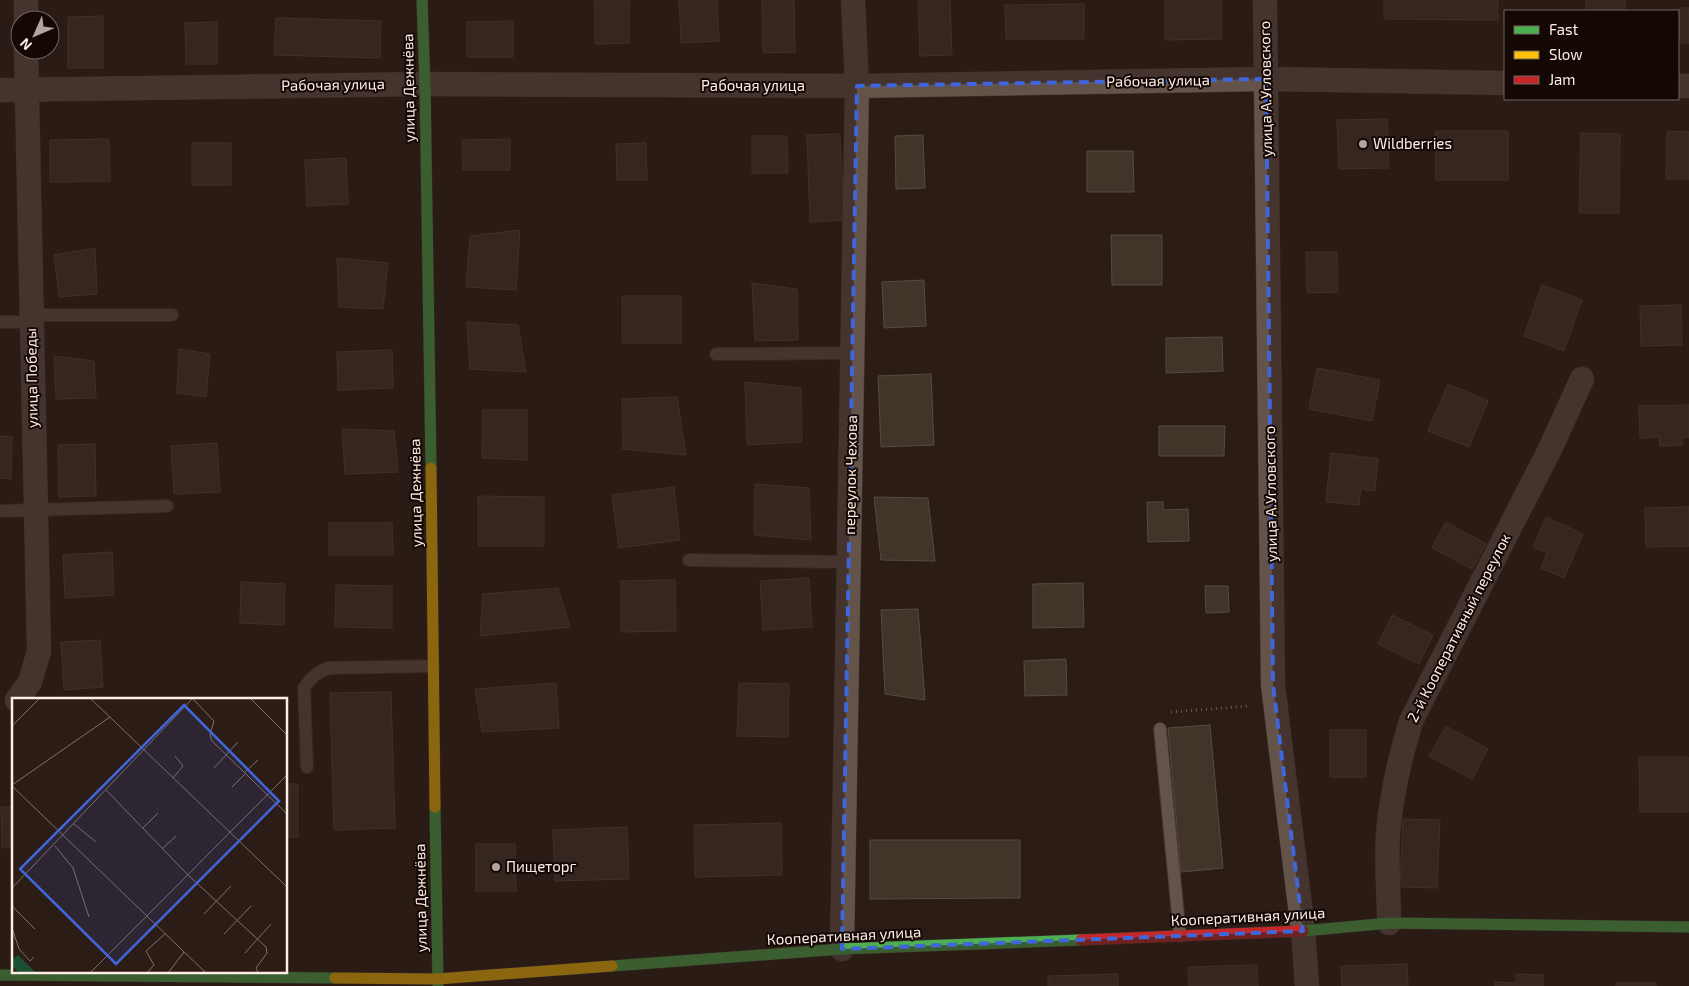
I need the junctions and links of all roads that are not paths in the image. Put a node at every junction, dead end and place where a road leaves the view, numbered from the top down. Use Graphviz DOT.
graph roads {
  1 [pos="422,0"];
  2 [pos="853,0"];
  3 [pos="1265,0"];
  4 [pos="26,60"];
  5 [pos="1266,79"];
  6 [pos="1504,83"];
  7 [pos="425,84"];
  8 [pos="857,86"];
  9 [pos="26,89"];
  10 [pos="0,90"];
  11 [pos="172,315"];
  12 [pos="31,319"];
  13 [pos="0,322"];
  14 [pos="853,353"];
  15 [pos="716,354"];
  16 [pos="1582,379"];
  17 [pos="167,506"];
  18 [pos="36,510"];
  19 [pos="0,512"];
  20 [pos="689,560"];
  21 [pos="849,562"];
  22 [pos="433,666"];
  23 [pos="18,698"];
  24 [pos="1160,728"];
  25 [pos="307,767"];
  26 [pos="1389,923"];
  27 [pos="1689,927"];
  28 [pos="1303,931"];
  29 [pos="1180,936"];
  30 [pos="842,950"];
  31 [pos="0,975"];
  32 [pos="437,983"];
  33 [pos="1308,986"];
  1 -- 7 [label="street, улица Дежнёва"];
  2 -- 8 [label="street, переулок Чехова"];
  3 -- 5 [label="street, улица А.Угловского"];
  4 -- 9 [label="street, улица Победы"];
  5 -- 6 [label="street, Рабочая улица"];
  5 -- 8 [label="street, Рабочая улица"];
  5 -- 28 [label="street, улица А.Угловского"];
  7 -- 8 [label="street, Рабочая улица"];
  7 -- 9 [label="street, Рабочая улица"];
  7 -- 22 [label="street, улица Дежнёва"];
  8 -- 14 [label="street, переулок Чехова"];
  9 -- 10 [label="street, Рабочая улица"];
  9 -- 12 [label="street, улица Победы"];
  11 -- 12 [label="lane"];
  12 -- 13 [label="lane"];
  12 -- 18 [label="street, улица Победы"];
  14 -- 15 [label="lane"];
  14 -- 21 [label="street, переулок Чехова"];
  16 -- 26 [label="street, 2-й Кооперативный переулок"];
  17 -- 18 [label="lane"];
  18 -- 19 [label="lane"];
  18 -- 23 [label="street, улица Победы"];
  20 -- 21 [label="lane"];
  21 -- 30 [label="street, переулок Чехова"];
  22 -- 25 [label="lane"];
  22 -- 32 [label="street, улица Дежнёва"];
  24 -- 29 [label="lane"];
  26 -- 27 [label="street, Кооперативная улица"];
  26 -- 28 [label="street, Кооперативная улица"];
  28 -- 29 [label="street, Кооперативная улица"];
  28 -- 33 [label="street, улица А.Угловского"];
  29 -- 30 [label="street, Кооперативная улица"];
  30 -- 32 [label="street, Кооперативная улица"];
  31 -- 32 [label="street, Кооперативная улица"];
}
